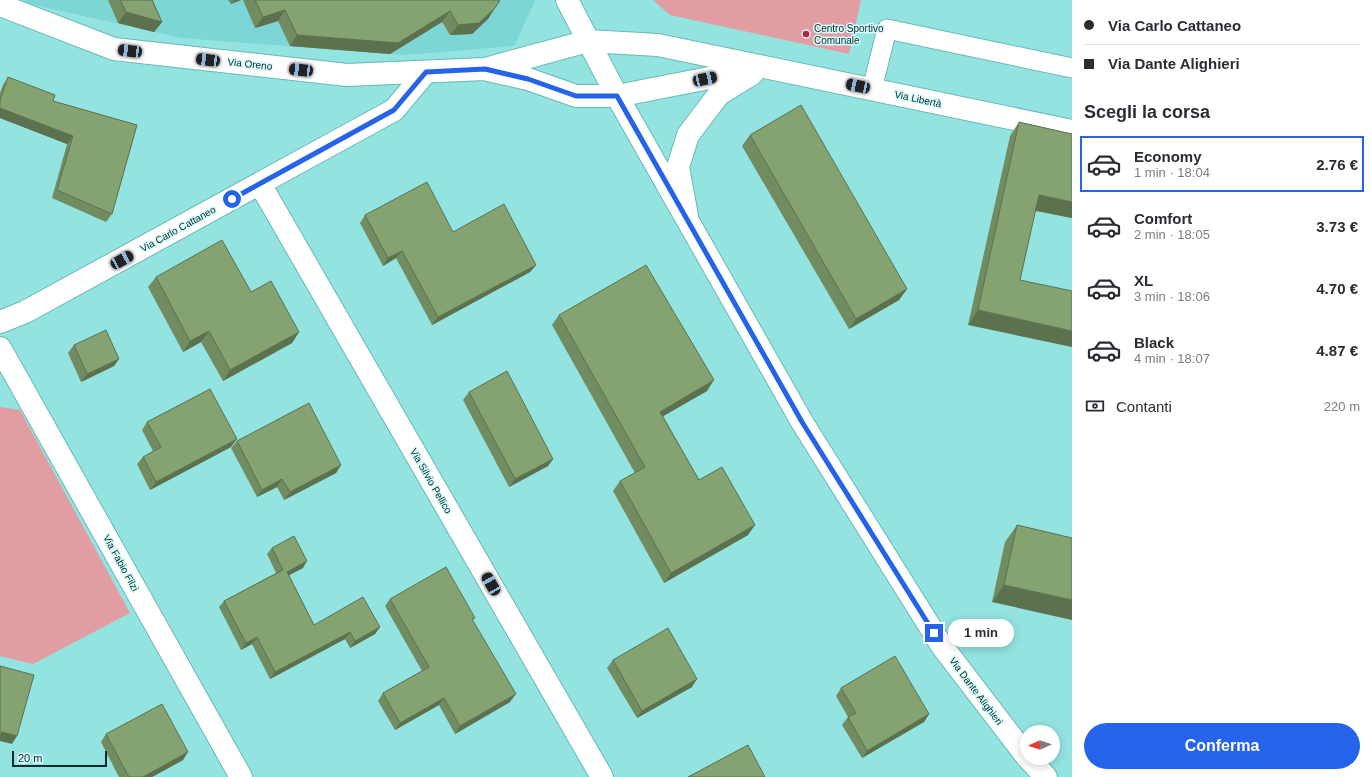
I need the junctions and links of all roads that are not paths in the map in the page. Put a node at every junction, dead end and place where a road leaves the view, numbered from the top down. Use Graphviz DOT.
graph roads {
  1 [pos="567,0"];
  2 [pos="0,5"];
  3 [pos="588,41"];
  4 [pos="764,67"];
  5 [pos="1072,68"];
  6 [pos="485,69"];
  7 [pos="426,72"];
  8 [pos="872,89"];
  9 [pos="617,96"];
  10 [pos="1072,131"];
  11 [pos="260,184"];
  12 [pos="688,222"];
  13 [pos="0,322"];
  14 [pos="0,348"];
  15 [pos="1020,747"];
  16 [pos="1035,765"];
  17 [pos="241,777"];
  18 [pos="602,777"];
  19 [pos="1046,777"];
  1 -- 3 [label="street, Via Dante Alighieri"];
  2 -- 7 [label="street, Via Oreno"];
  3 -- 4 [label="street, Via Libertà"];
  3 -- 6 [label="street, Via Oreno"];
  3 -- 9 [label="street, Via Dante Alighieri"];
  4 -- 8 [label="street, Via Libertà"];
  4 -- 9 [label="street, Via Libertà"];
  4 -- 12 [label="street"];
  5 -- 8 [label="lane"];
  6 -- 7 [label="street, Via Oreno"];
  6 -- 9 [label="street, Via Oreno"];
  7 -- 11 [label="street, Via Carlo Cattaneo"];
  8 -- 10 [label="street, Via Libertà"];
  9 -- 12 [label="street, Via Dante Alighieri"];
  11 -- 13 [label="street, Via Carlo Cattaneo"];
  11 -- 18 [label="street, Via Silvio Pellico"];
  12 -- 15 [label="street, Via Dante Alighieri"];
  14 -- 17 [label="street, Via Fabio Filzi"];
  16 -- 19 [label="street, Via Dante Alighieri"];
}
